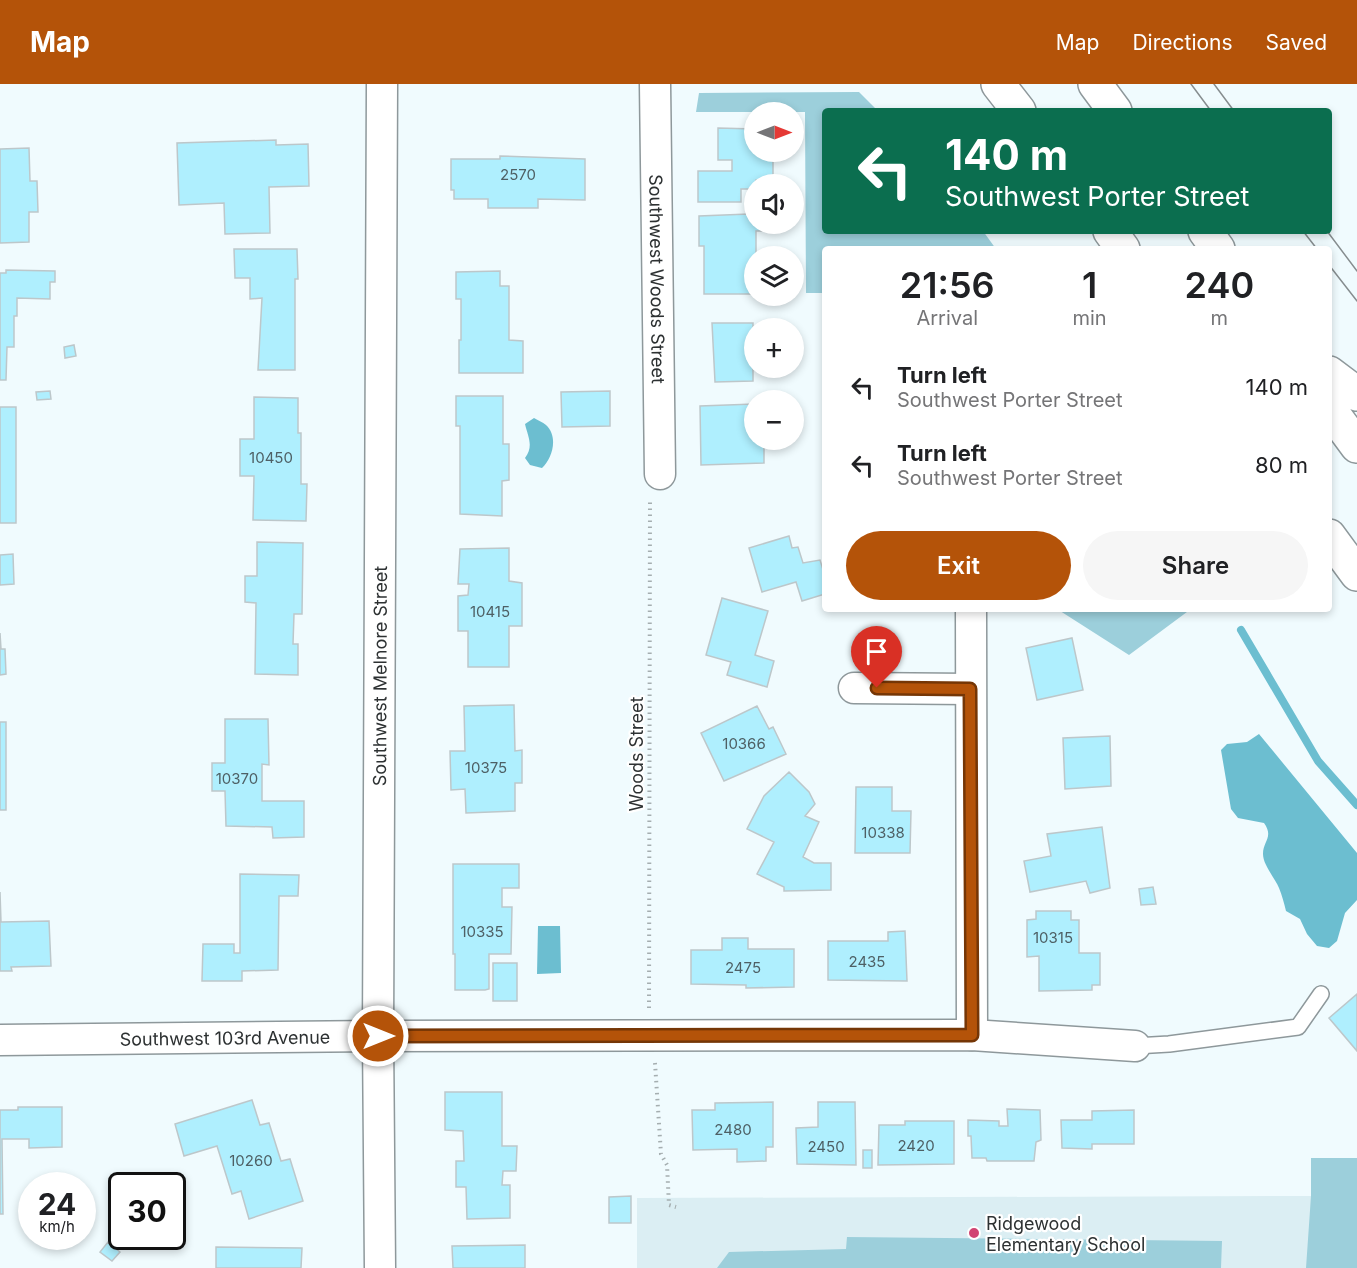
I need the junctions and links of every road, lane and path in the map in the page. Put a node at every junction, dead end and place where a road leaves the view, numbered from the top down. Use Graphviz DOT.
graph roads {
  1 [pos="382,84"];
  2 [pos="655,84"];
  3 [pos="998,84"];
  4 [pos="1095,84"];
  5 [pos="1017,108"];
  6 [pos="1113,108"];
  7 [pos="1332,375"];
  8 [pos="1357,394"];
  9 [pos="1332,412"];
  10 [pos="1357,446"];
  11 [pos="660,474"];
  12 [pos="1332,540"];
  13 [pos="1357,574"];
  14 [pos="971,612"];
  15 [pos="854,688"];
  16 [pos="970,689"];
  17 [pos="1321,994"];
  18 [pos="972,1035"];
  19 [pos="378,1036"];
  20 [pos="649,1036"];
  21 [pos="0,1040"];
  22 [pos="1135,1046"];
  23 [pos="676,1207"];
  24 [pos="380,1268"];
  1 -- 19 [label="street, Southwest Melnore Street"];
  2 -- 11 [label="street, Southwest Woods Street"];
  3 -- 5 [label="highway"];
  4 -- 6 [label="highway"];
  7 -- 8 [label="highway"];
  9 -- 10 [label="highway"];
  11 -- 20 [label="path, Woods Street"];
  12 -- 13 [label="highway"];
  14 -- 16 [label="street"];
  15 -- 16 [label="street"];
  16 -- 18 [label="street"];
  17 -- 22 [label="lane"];
  18 -- 20 [label="street, Southwest 103rd Avenue"];
  18 -- 22 [label="street, Southwest 103rd Avenue"];
  19 -- 20 [label="street, Southwest 103rd Avenue"];
  19 -- 21 [label="street, Southwest 103rd Avenue"];
  19 -- 24 [label="street, Southwest Melnore Street"];
  20 -- 23 [label="path, Woods Street"];
}
